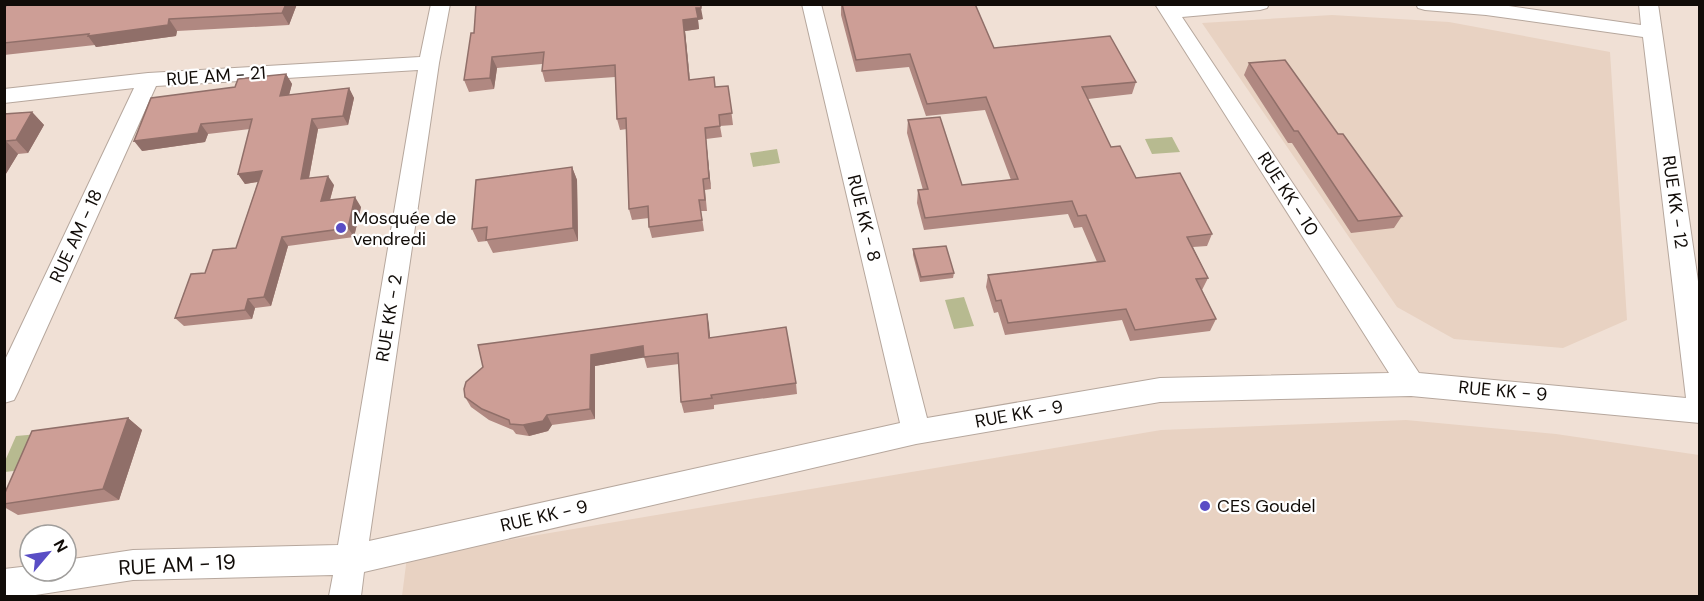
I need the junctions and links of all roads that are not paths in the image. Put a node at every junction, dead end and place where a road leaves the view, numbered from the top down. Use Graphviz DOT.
graph roads {
  1 [pos="441,4"];
  2 [pos="811,4"];
  3 [pos="1260,4"];
  4 [pos="1425,4"];
  5 [pos="1648,4"];
  6 [pos="1167,8"];
  7 [pos="1650,32"];
  8 [pos="429,63"];
  9 [pos="148,80"];
  10 [pos="4,96"];
  11 [pos="1411,384"];
  12 [pos="4,392"];
  13 [pos="1700,400"];
  14 [pos="1700,411"];
  15 [pos="916,432"];
  16 [pos="351,560"];
  17 [pos="4,585"];
  18 [pos="345,597"];
  1 -- 8 [label="street, RUE KK - 2"];
  2 -- 15 [label="street, RUE KK - 8"];
  3 -- 6 [label="street"];
  4 -- 7 [label="street"];
  5 -- 7 [label="street, RUE KK - 12"];
  6 -- 11 [label="street, RUE KK - 10"];
  7 -- 13 [label="street, RUE KK - 12"];
  8 -- 9 [label="street, RUE AM - 21"];
  8 -- 16 [label="street, RUE KK - 2"];
  9 -- 10 [label="street, RUE AM - 21"];
  9 -- 12 [label="street, RUE AM - 18"];
  11 -- 14 [label="street, RUE KK - 9"];
  11 -- 15 [label="street, RUE KK - 9"];
  15 -- 16 [label="street, RUE KK - 9"];
  16 -- 17 [label="street, RUE AM - 19"];
  16 -- 18 [label="street, RUE KK - 2"];
}
